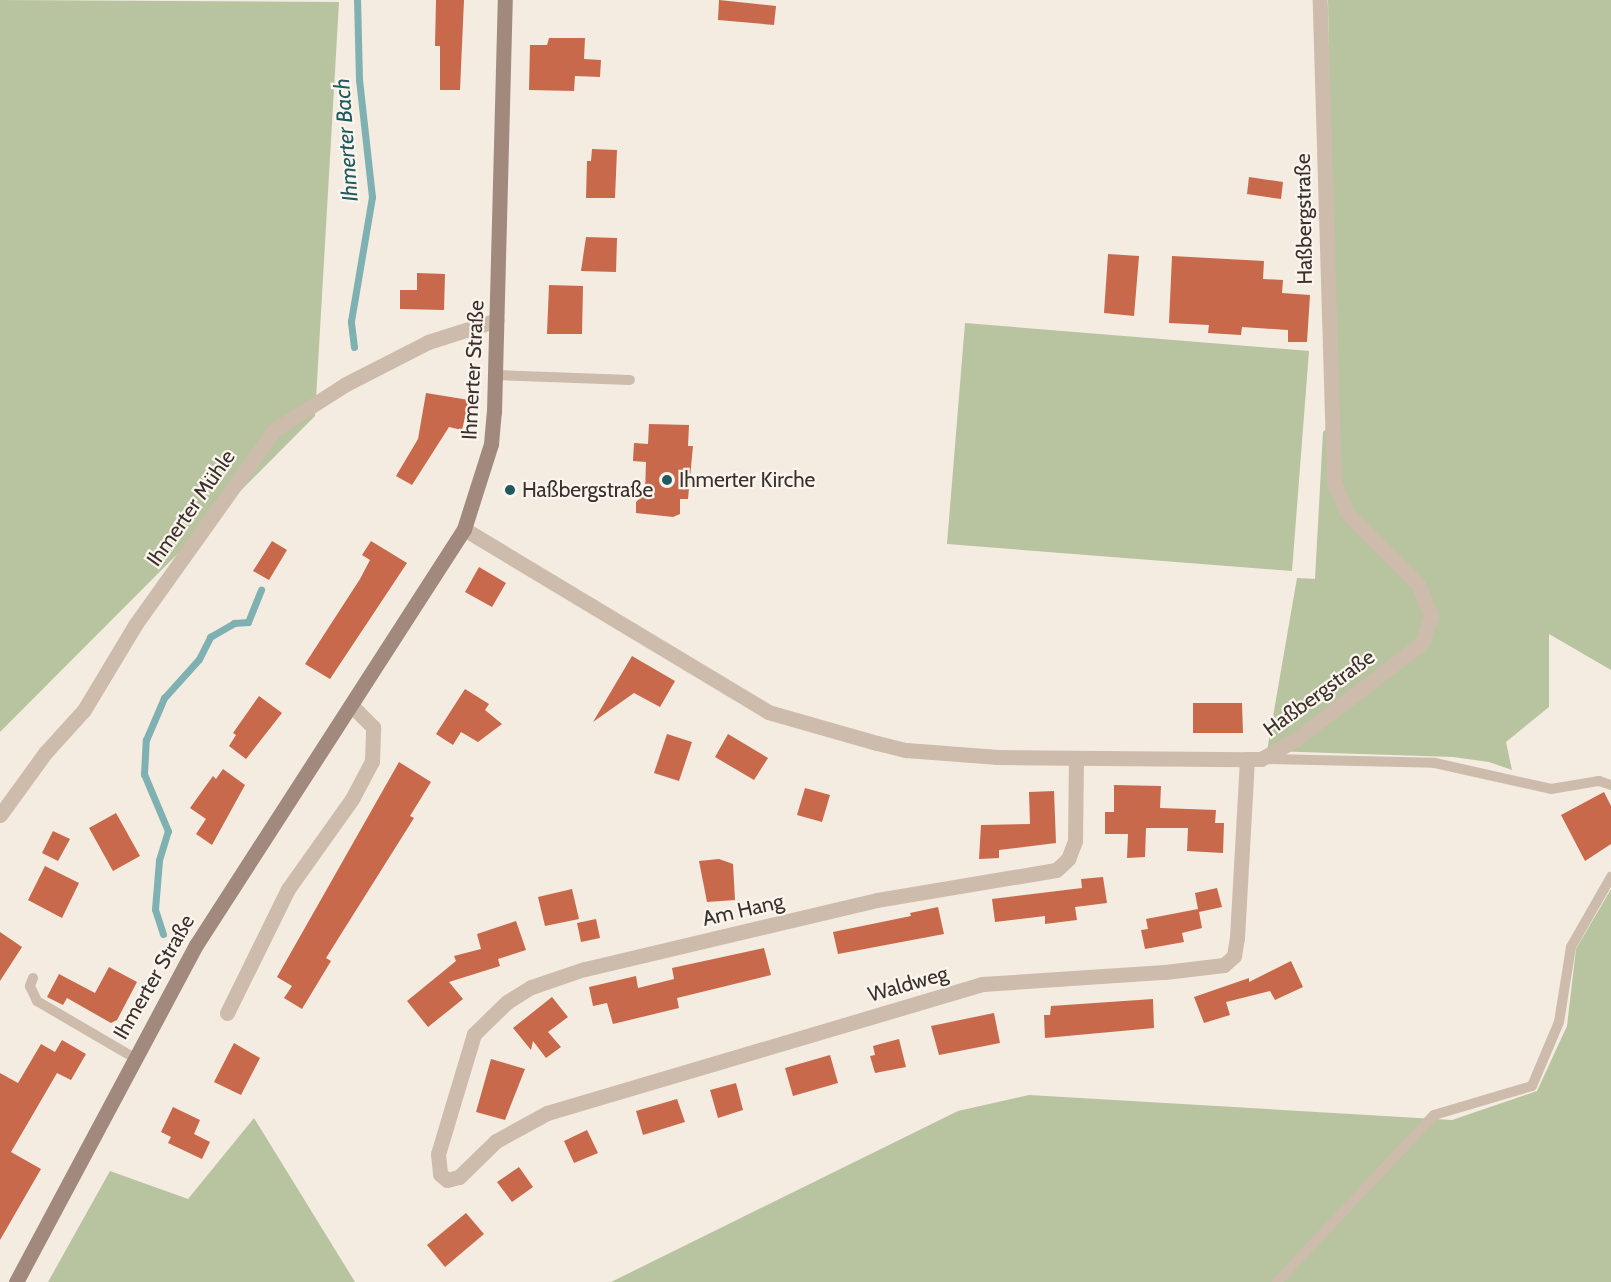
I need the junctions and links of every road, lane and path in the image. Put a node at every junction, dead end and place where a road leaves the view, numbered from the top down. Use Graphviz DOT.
graph roads {
  1 [pos="505,0"];
  2 [pos="1320,0"];
  3 [pos="497,320"];
  4 [pos="496,375"];
  5 [pos="630,380"];
  6 [pos="464,529"];
  7 [pos="351,705"];
  8 [pos="1076,758"];
  9 [pos="1254,759"];
  10 [pos="1611,785"];
  11 [pos="0,815"];
  12 [pos="1611,877"];
  13 [pos="33,978"];
  14 [pos="227,1013"];
  15 [pos="133,1057"];
  16 [pos="437,1163"];
  17 [pos="16,1282"];
  18 [pos="1277,1282"];
  1 -- 3 [label="main road, Ihmerter Straße"];
  2 -- 9 [label="street, Haßbergstraße"];
  3 -- 4 [label="main road, Ihmerter Straße"];
  3 -- 11 [label="street, Ihmerter Mühle"];
  4 -- 5 [label="lane"];
  4 -- 6 [label="main road, Ihmerter Straße"];
  6 -- 7 [label="main road, Ihmerter Straße"];
  6 -- 8 [label="street, Haßbergstraße"];
  7 -- 14 [label="street"];
  7 -- 15 [label="main road, Ihmerter Straße"];
  8 -- 9 [label="street, Haßbergstraße"];
  8 -- 16 [label="street, Am Hang"];
  9 -- 10 [label="lane"];
  9 -- 16 [label="street, Waldweg"];
  12 -- 18 [label="lane"];
  13 -- 15 [label="lane"];
  15 -- 17 [label="main road, Ihmerter Straße"];
}
